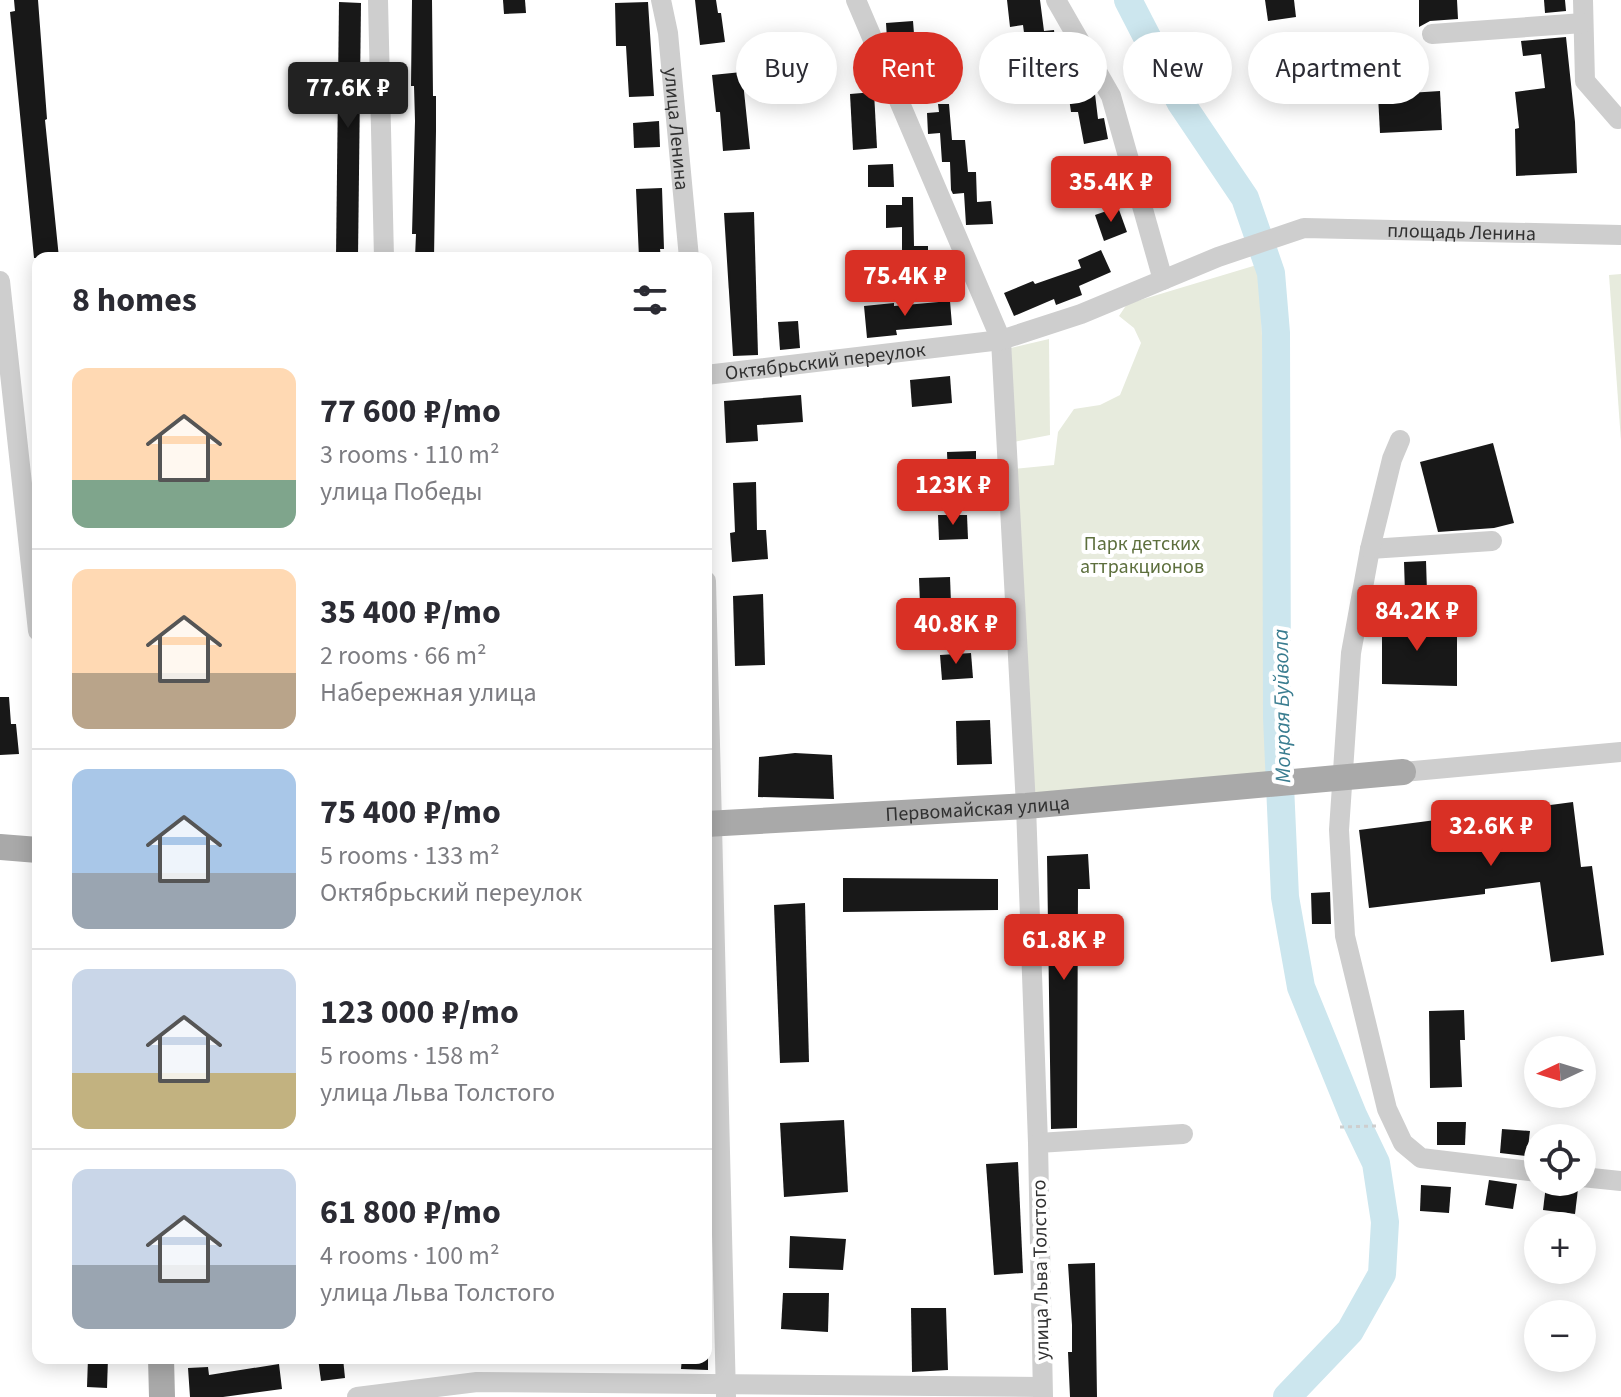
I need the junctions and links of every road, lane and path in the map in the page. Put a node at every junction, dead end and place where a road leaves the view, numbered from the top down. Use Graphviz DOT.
graph roads {
  1 [pos="378,0"];
  2 [pos="661,0"];
  3 [pos="856,0"];
  4 [pos="1056,0"];
  5 [pos="1583,0"];
  6 [pos="1583,23"];
  7 [pos="1432,34"];
  8 [pos="1621,118"];
  9 [pos="1621,235"];
  10 [pos="384,252"];
  11 [pos="688,252"];
  12 [pos="1218,257"];
  13 [pos="1163,280"];
  14 [pos="0,281"];
  15 [pos="1001,340"];
  16 [pos="712,374"];
  17 [pos="1400,440"];
  18 [pos="1492,541"];
  19 [pos="1370,549"];
  20 [pos="32,576"];
  21 [pos="1621,752"];
  22 [pos="1403,772"];
  23 [pos="1331,779"];
  24 [pos="1026,806"];
  25 [pos="712,824"];
  26 [pos="0,847"];
  27 [pos="32,850"];
  28 [pos="712,891"];
  29 [pos="1381,1126"];
  30 [pos="1340,1127"];
  31 [pos="1183,1134"];
  32 [pos="1038,1143"];
  33 [pos="1524,1170"];
  34 [pos="1596,1178"];
  35 [pos="1621,1181"];
  36 [pos="161,1364"];
  37 [pos="727,1391"];
  38 [pos="1043,1392"];
  39 [pos="162,1397"];
  40 [pos="357,1397"];
  1 -- 10 [label="street"];
  2 -- 11 [label="street, улица Ленина"];
  3 -- 15 [label="street, улица Льва Толстого"];
  4 -- 13 [label="street"];
  5 -- 6 [label="street"];
  6 -- 7 [label="street"];
  6 -- 8 [label="street"];
  9 -- 12 [label="street, площадь Ленина"];
  12 -- 13 [label="street, Октябрьский переулок"];
  13 -- 15 [label="street, Октябрьский переулок"];
  14 -- 20 [label="street"];
  15 -- 16 [label="street, Октябрьский переулок"];
  15 -- 24 [label="street, улица Льва Толстого"];
  17 -- 19 [label="street"];
  18 -- 19 [label="street"];
  19 -- 23 [label="street"];
  21 -- 22 [label="street"];
  22 -- 23 [label="main road, Первомайская улица"];
  23 -- 24 [label="main road, Первомайская улица"];
  23 -- 33 [label="street"];
  24 -- 25 [label="main road, Первомайская улица"];
  24 -- 32 [label="street, улица Льва Толстого"];
  26 -- 27 [label="main road"];
  28 -- 37 [label="street"];
  29 -- 30 [label="path"];
  31 -- 32 [label="street"];
  32 -- 38 [label="street, улица Льва Толстого"];
  34 -- 35 [label="street"];
  36 -- 39 [label="main road"];
  37 -- 38 [label="street"];
  37 -- 40 [label="street"];
}
